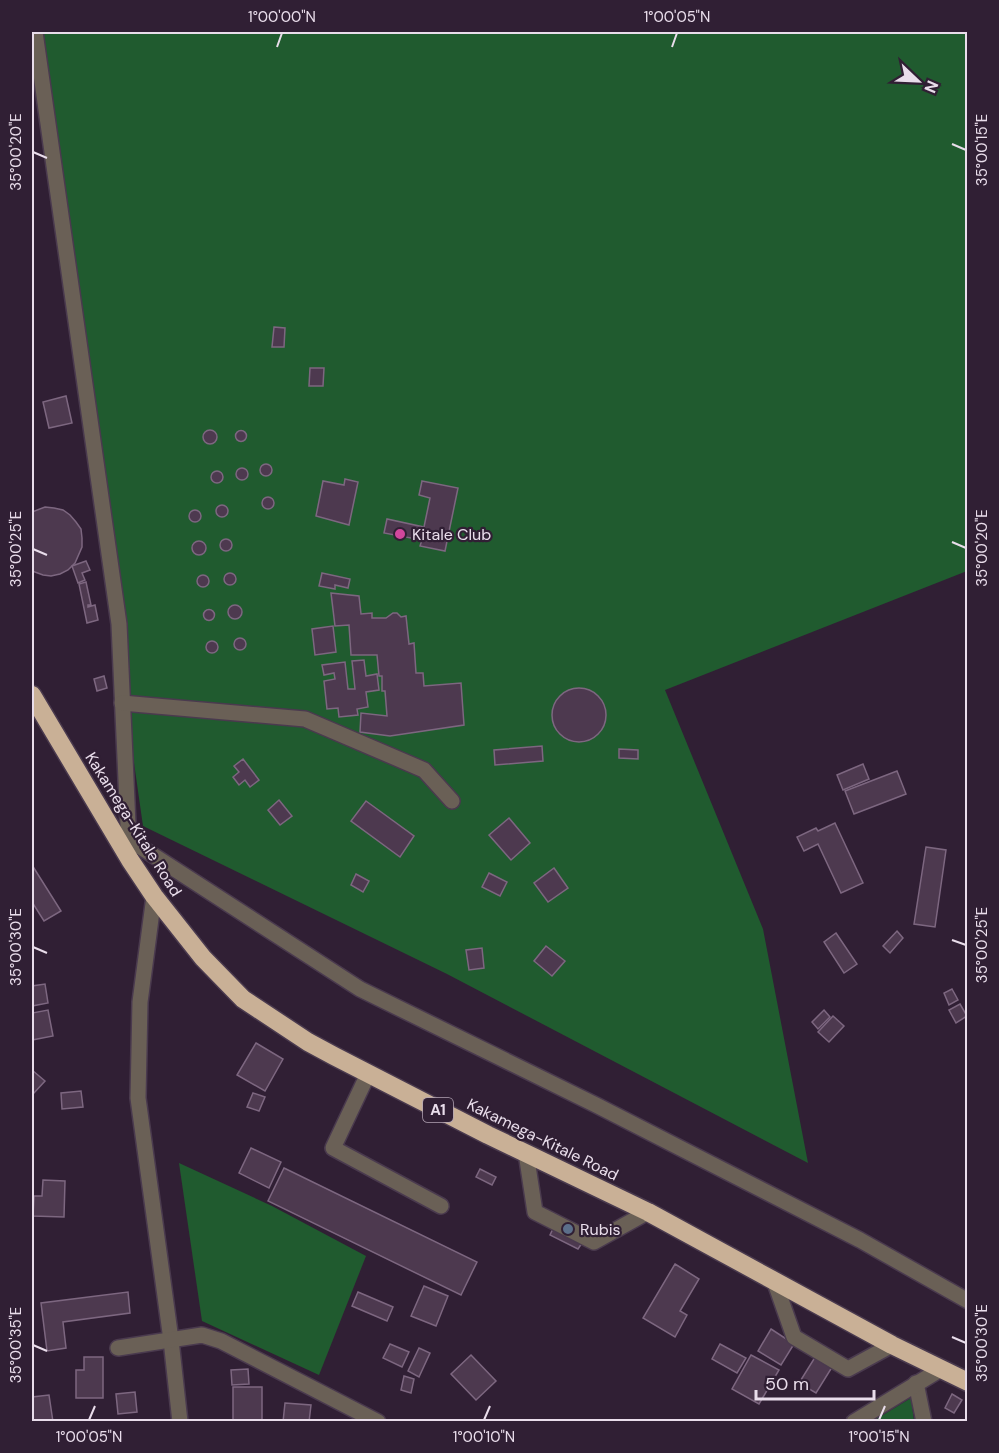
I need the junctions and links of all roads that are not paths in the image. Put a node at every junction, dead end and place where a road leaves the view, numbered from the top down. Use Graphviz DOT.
graph roads {
  1 [pos="35,32"];
  2 [pos="32,695"];
  3 [pos="122,703"];
  4 [pos="452,801"];
  5 [pos="128,838"];
  6 [pos="130,860"];
  7 [pos="154,896"];
  8 [pos="368,1074"];
  9 [pos="526,1153"];
  10 [pos="441,1206"];
  11 [pos="648,1212"];
  12 [pos="774,1280"];
  13 [pos="968,1301"];
  14 [pos="171,1340"];
  15 [pos="892,1345"];
  16 [pos="118,1348"];
  17 [pos="941,1369"];
  18 [pos="968,1382"];
  19 [pos="916,1383"];
  20 [pos="180,1422"];
  21 [pos="378,1422"];
  22 [pos="854,1422"];
  23 [pos="924,1422"];
  1 -- 3 [label="street"];
  2 -- 6 [label="highway, Kakamega-Kitale Road / A1"];
  3 -- 4 [label="street"];
  3 -- 5 [label="street"];
  5 -- 6 [label="street"];
  5 -- 13 [label="street"];
  6 -- 7 [label="highway, Kakamega-Kitale Road / A1"];
  7 -- 8 [label="highway, Kakamega-Kitale Road / A1"];
  7 -- 14 [label="street"];
  8 -- 9 [label="highway, Kakamega-Kitale Road / A1"];
  8 -- 10 [label="street"];
  9 -- 11 [label="highway, Kakamega-Kitale Road / A1"];
  9 -- 11 [label="street"];
  11 -- 12 [label="highway, Kakamega-Kitale Road / A1"];
  12 -- 15 [label="highway, Kakamega-Kitale Road / A1"];
  12 -- 15 [label="street"];
  14 -- 16 [label="street"];
  14 -- 20 [label="street"];
  14 -- 21 [label="street"];
  15 -- 17 [label="highway, Kakamega-Kitale Road / A1"];
  17 -- 18 [label="highway, Kakamega-Kitale Road / A1"];
  17 -- 19 [label="street"];
  19 -- 22 [label="street"];
  19 -- 23 [label="street"];
}
